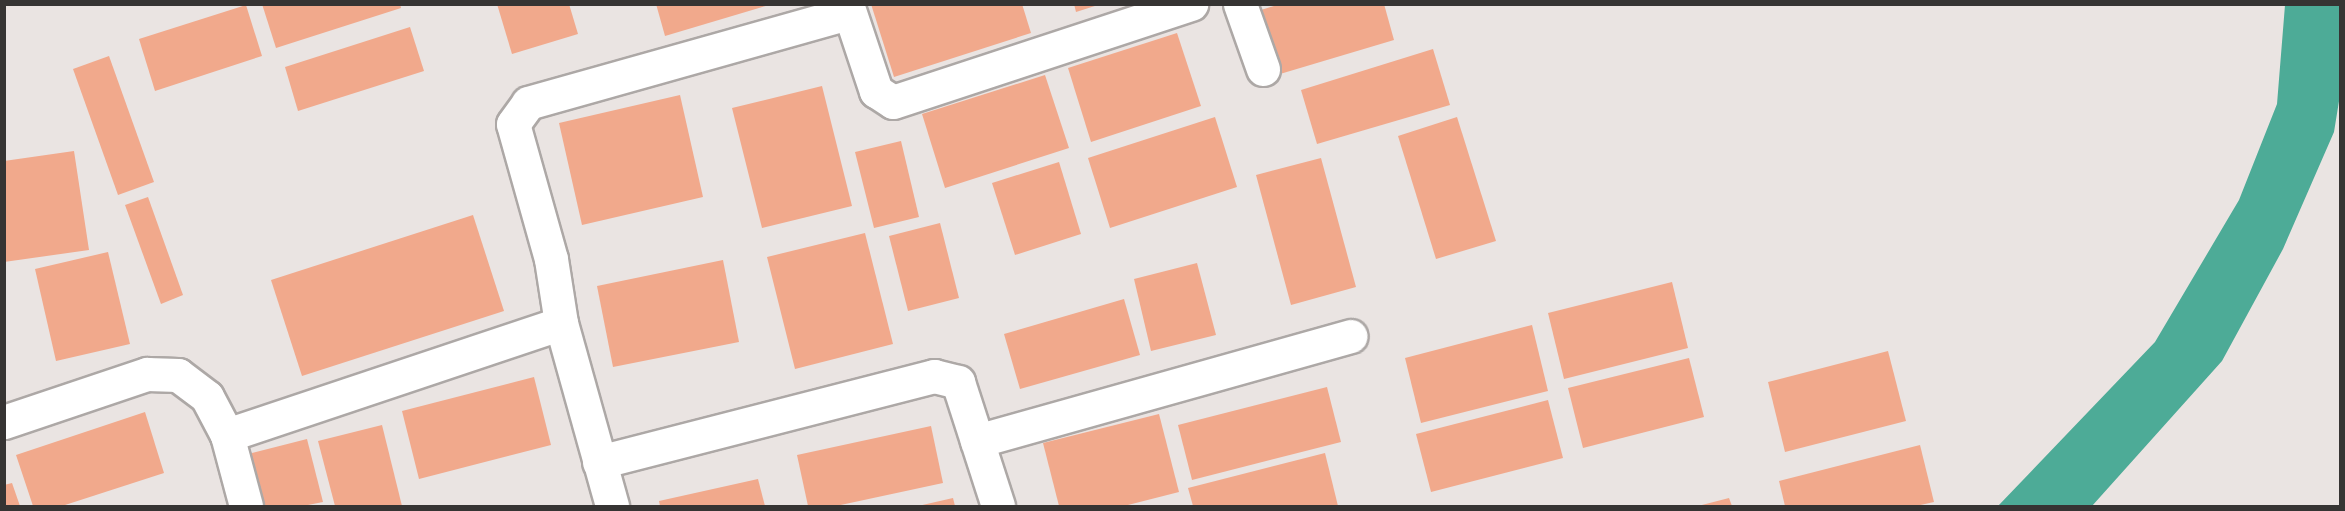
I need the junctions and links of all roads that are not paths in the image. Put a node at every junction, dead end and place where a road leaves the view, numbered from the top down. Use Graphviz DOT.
graph roads {
  1 [pos="1191,4"];
  2 [pos="1240,4"];
  3 [pos="848,9"];
  4 [pos="1263,69"];
  5 [pos="561,323"];
  6 [pos="1351,336"];
  7 [pos="4,422"];
  8 [pos="227,435"];
  9 [pos="977,441"];
  10 [pos="599,462"];
  11 [pos="246,507"];
  12 [pos="612,507"];
  13 [pos="998,507"];
  1 -- 3 [label="street"];
  2 -- 4 [label="street"];
  3 -- 5 [label="street"];
  5 -- 8 [label="street"];
  5 -- 10 [label="street"];
  6 -- 9 [label="street"];
  7 -- 8 [label="street"];
  8 -- 11 [label="street"];
  9 -- 10 [label="street"];
  9 -- 13 [label="street"];
  10 -- 12 [label="street"];
}
